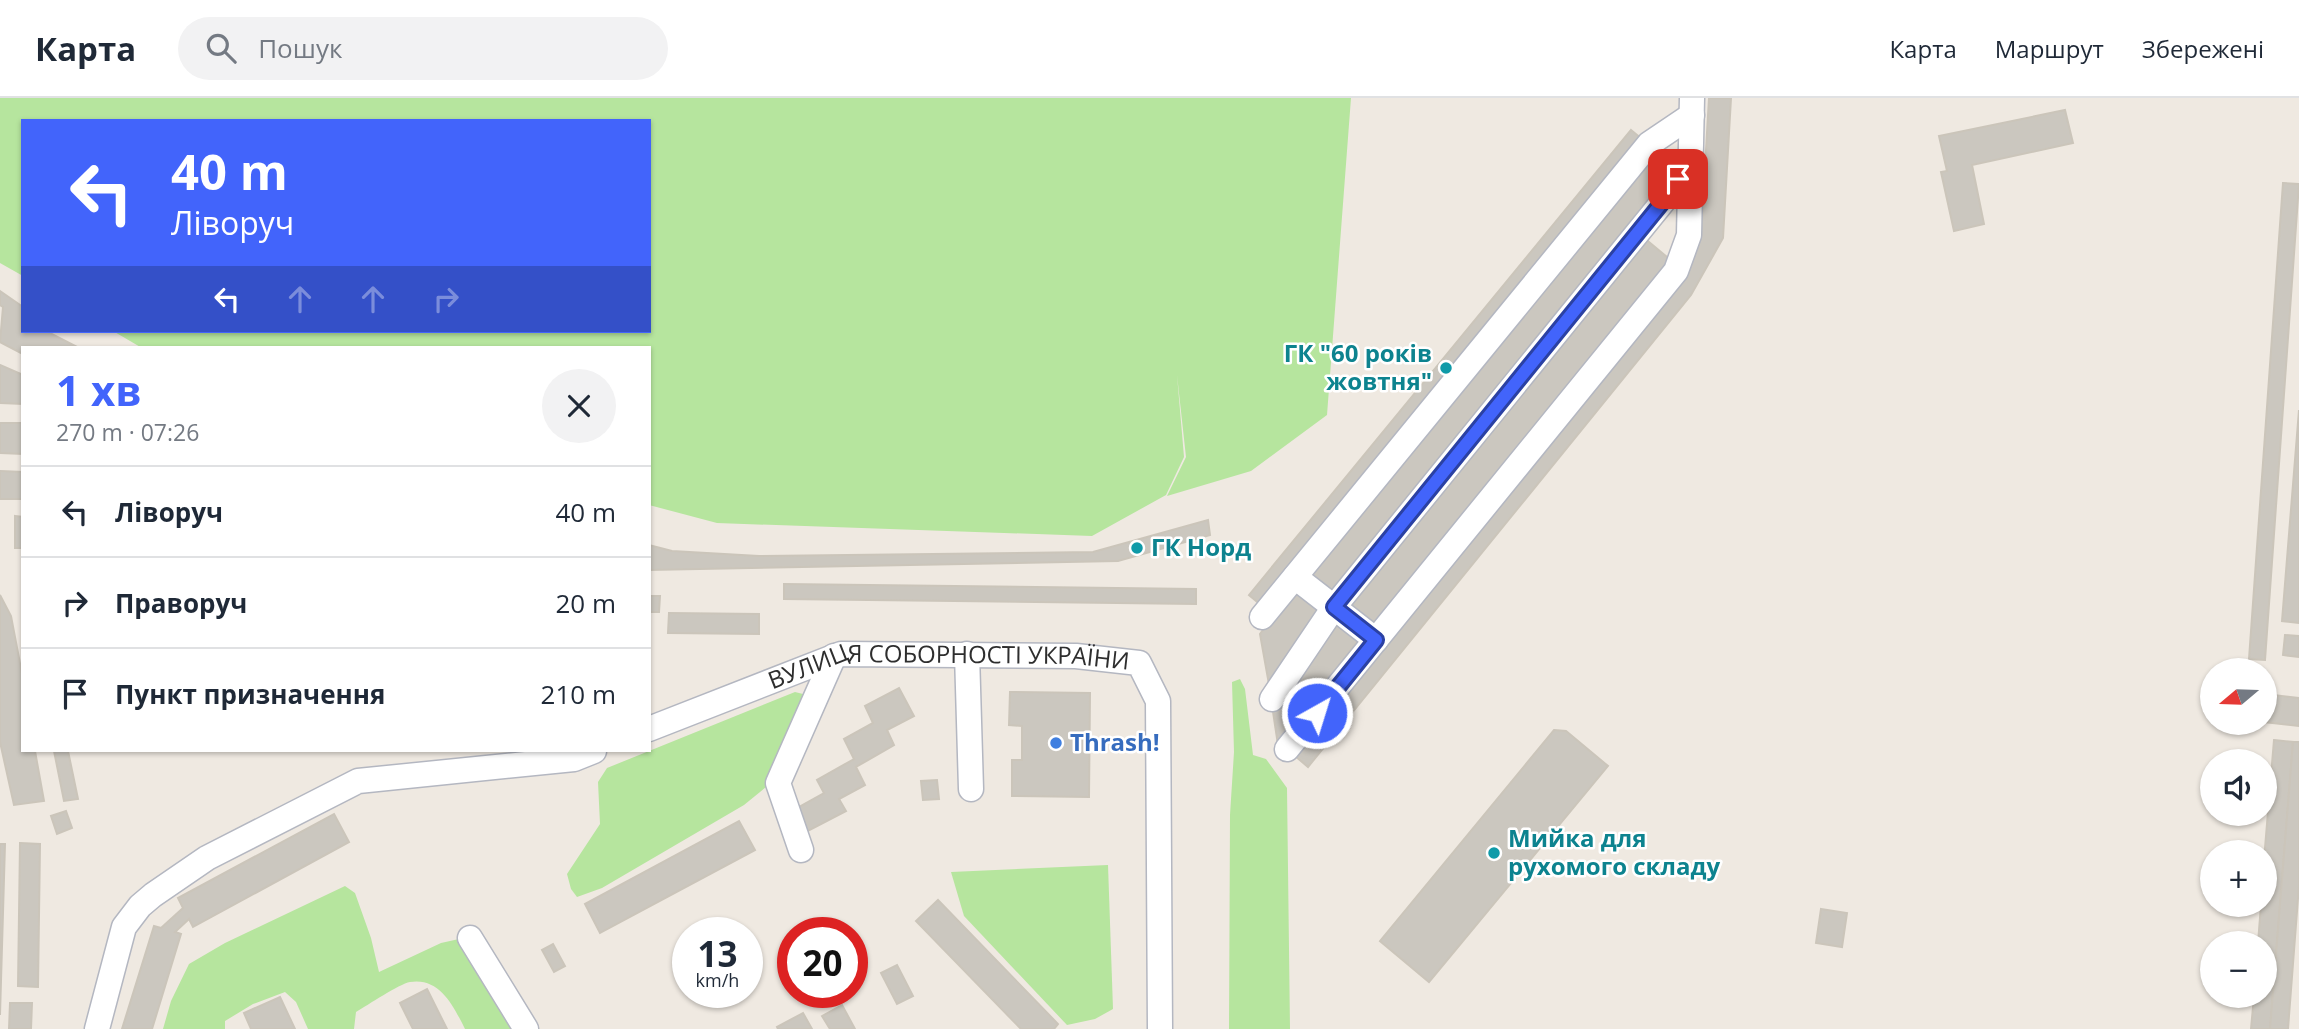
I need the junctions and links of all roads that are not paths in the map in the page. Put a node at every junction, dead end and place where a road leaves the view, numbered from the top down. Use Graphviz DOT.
graph roads {
  1 [pos="1692,106"];
  2 [pos="1691,159"];
  3 [pos="1296,577"];
  4 [pos="1334,607"];
  5 [pos="1262,617"];
  6 [pos="1376,640"];
  7 [pos="967,654"];
  8 [pos="834,656"];
  9 [pos="1272,699"];
  10 [pos="651,728"];
  11 [pos="1287,749"];
  12 [pos="592,752"];
  13 [pos="971,789"];
  14 [pos="802,850"];
  15 [pos="470,938"];
  16 [pos="97,1029"];
  17 [pos="526,1029"];
  18 [pos="1160,1029"];
  1 -- 2 [label="street"];
  1 -- 3 [label="street"];
  2 -- 4 [label="street"];
  2 -- 6 [label="street"];
  3 -- 4 [label="street"];
  3 -- 5 [label="street"];
  4 -- 6 [label="street"];
  4 -- 9 [label="street"];
  6 -- 11 [label="street"];
  7 -- 8 [label="street, ВУЛИЦЯ СОБОРНОСТІ УКРАЇНИ"];
  7 -- 13 [label="street"];
  7 -- 18 [label="street, ВУЛИЦЯ СОБОРНОСТІ УКРАЇНИ"];
  8 -- 10 [label="street, ВУЛИЦЯ СОБОРНОСТІ УКРАЇНИ"];
  8 -- 14 [label="street"];
  12 -- 16 [label="street"];
  15 -- 17 [label="street"];
}
